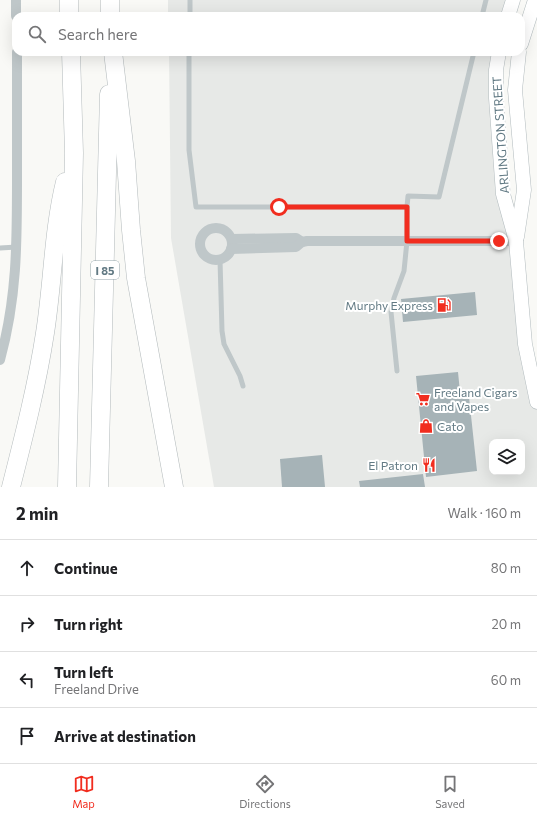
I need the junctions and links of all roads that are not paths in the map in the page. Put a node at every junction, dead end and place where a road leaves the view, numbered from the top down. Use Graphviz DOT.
graph roads {
  1 [pos="16,0"];
  2 [pos="69,0"];
  3 [pos="110,0"];
  4 [pos="190,0"];
  5 [pos="486,0"];
  6 [pos="513,0"];
  7 [pos="535,0"];
  8 [pos="16,12"];
  9 [pos="69,12"];
  10 [pos="110,12"];
  11 [pos="190,12"];
  12 [pos="483,12"];
  13 [pos="509,12"];
  14 [pos="525,31"];
  15 [pos="16,56"];
  16 [pos="70,56"];
  17 [pos="110,56"];
  18 [pos="114,56"];
  19 [pos="189,56"];
  20 [pos="473,56"];
  21 [pos="498,56"];
  22 [pos="519,56"];
  23 [pos="74,152"];
  24 [pos="407,207"];
  25 [pos="407,241"];
  26 [pos="516,241"];
  27 [pos="231,244"];
  28 [pos="17,247"];
  29 [pos="0,248"];
  30 [pos="220,260"];
  31 [pos="4,325"];
  32 [pos="0,360"];
  33 [pos="397,371"];
  34 [pos="243,386"];
  35 [pos="537,402"];
  36 [pos="11,487"];
  37 [pos="67,487"];
  38 [pos="100,487"];
  39 [pos="174,487"];
  1 -- 8 [label="street"];
  2 -- 9 [label="highway"];
  3 -- 10 [label="highway"];
  4 -- 11 [label="lane"];
  5 -- 12 [label="lane"];
  6 -- 13 [label="street"];
  7 -- 14 [label="street"];
  15 -- 28 [label="street"];
  16 -- 23 [label="highway"];
  17 -- 38 [label="highway, I 85"];
  18 -- 39 [label="highway"];
  19 -- 24 [label="lane"];
  20 -- 24 [label="lane"];
  21 -- 26 [label="street, ARLINGTON STREET"];
  22 -- 26 [label="street, ARLINGTON STREET"];
  23 -- 36 [label="highway"];
  23 -- 37 [label="highway"];
  24 -- 25 [label="lane"];
  25 -- 26 [label="street"];
  25 -- 27 [label="street"];
  25 -- 33 [label="lane"];
  26 -- 35 [label="street, ARLINGTON STREET"];
  27 -- 30 [label="street"];
  27 -- 30 [label="street"];
  28 -- 29 [label="lane"];
  28 -- 31 [label="street"];
  30 -- 34 [label="lane"];
  31 -- 32 [label="street"];
}
